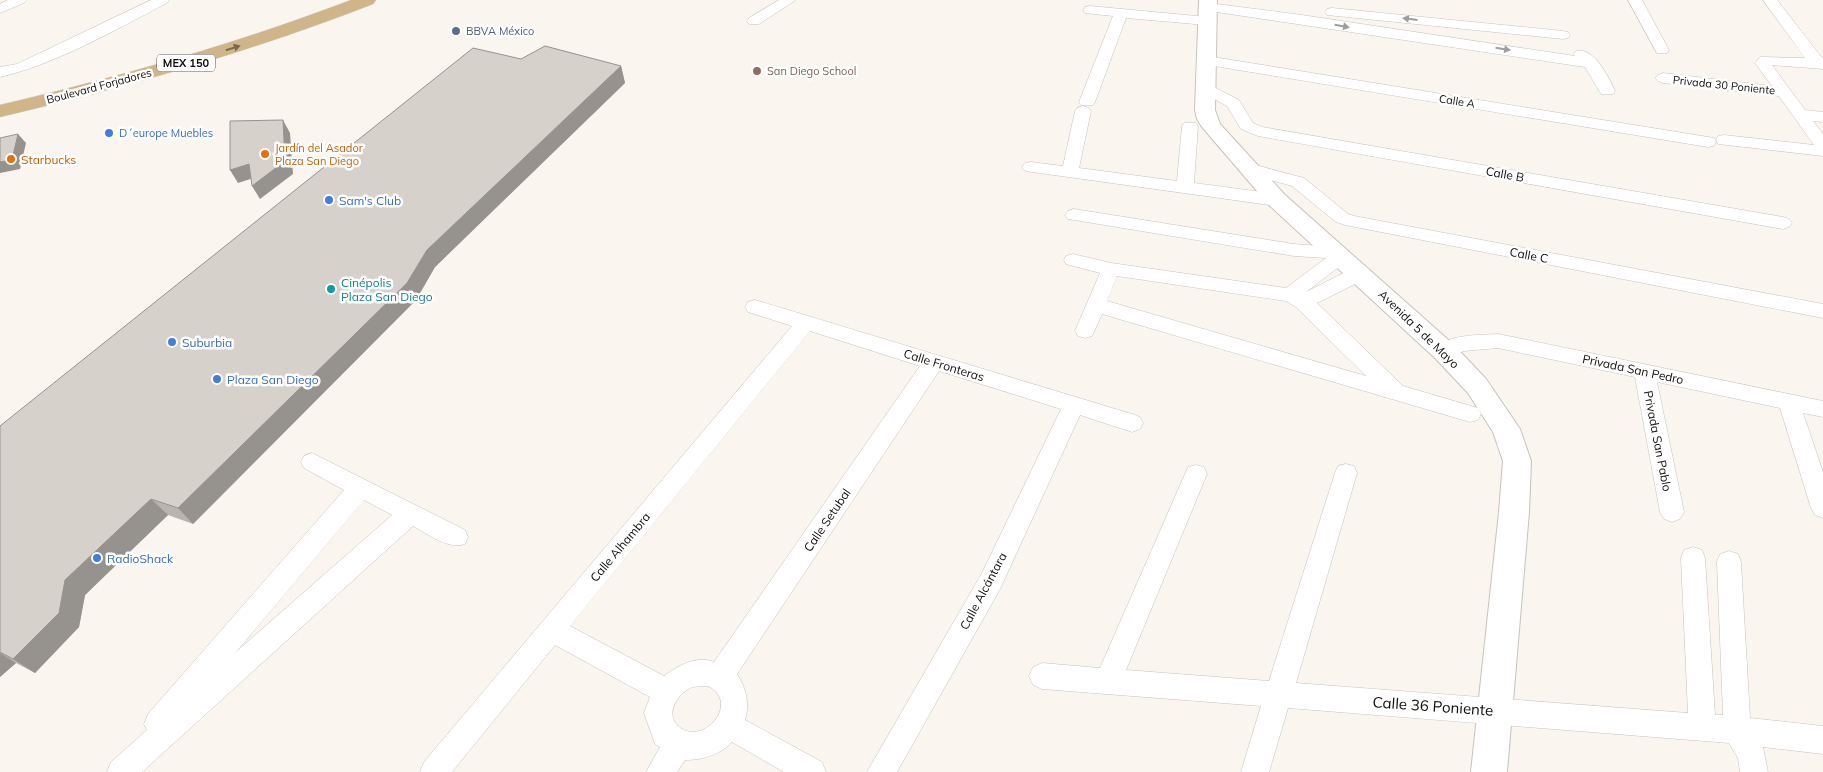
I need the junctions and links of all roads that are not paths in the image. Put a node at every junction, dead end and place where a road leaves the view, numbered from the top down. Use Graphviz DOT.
graph roads {
  1 [pos="19,0"];
  2 [pos="162,0"];
  3 [pos="324,0"];
  4 [pos="367,0"];
  5 [pos="789,0"];
  6 [pos="1635,0"];
  7 [pos="1770,0"];
  8 [pos="1209,7"];
  9 [pos="0,9"];
  10 [pos="1090,10"];
  11 [pos="1121,13"];
  12 [pos="754,21"];
  13 [pos="1554,21"];
  14 [pos="1437,22"];
  15 [pos="1563,35"];
  16 [pos="1440,40"];
  17 [pos="1662,50"];
  18 [pos="1206,61"];
  19 [pos="1591,63"];
  20 [pos="1820,64"];
  21 [pos="0,72"];
  22 [pos="1663,78"];
  23 [pos="1206,88"];
  24 [pos="1607,91"];
  25 [pos="1784,92"];
  26 [pos="0,93"];
  27 [pos="0,111"];
  28 [pos="1800,114"];
  29 [pos="1823,117"];
  30 [pos="1190,126"];
  31 [pos="1823,146"];
  32 [pos="1823,152"];
  33 [pos="1031,167"];
  34 [pos="1248,168"];
  35 [pos="1070,172"];
  36 [pos="1185,188"];
  37 [pos="1278,200"];
  38 [pos="1074,215"];
  39 [pos="1783,223"];
  40 [pos="1339,254"];
  41 [pos="1073,260"];
  42 [pos="1111,269"];
  43 [pos="1360,273"];
  44 [pos="1296,299"];
  45 [pos="1096,305"];
  46 [pos="755,306"];
  47 [pos="1823,311"];
  48 [pos="806,322"];
  49 [pos="1086,331"];
  50 [pos="1444,351"];
  51 [pos="934,362"];
  52 [pos="1644,371"];
  53 [pos="1397,392"];
  54 [pos="1789,402"];
  55 [pos="1074,405"];
  56 [pos="1823,409"];
  57 [pos="1470,414"];
  58 [pos="1132,423"];
  59 [pos="312,462"];
  60 [pos="1346,473"];
  61 [pos="1196,474"];
  62 [pos="361,487"];
  63 [pos="1823,508"];
  64 [pos="1672,512"];
  65 [pos="410,514"];
  66 [pos="456,537"];
  67 [pos="1692,558"];
  68 [pos="1729,562"];
  69 [pos="552,630"];
  70 [pos="1042,676"];
  71 [pos="719,677"];
  72 [pos="1108,681"];
  73 [pos="666,691"];
  74 [pos="1277,694"];
  75 [pos="1496,711"];
  76 [pos="730,726"];
  77 [pos="1702,727"];
  78 [pos="1737,730"];
  79 [pos="1823,740"];
  80 [pos="680,743"];
  81 [pos="117,772"];
  82 [pos="121,772"];
  83 [pos="434,772"];
  84 [pos="660,772"];
  85 [pos="812,772"];
  86 [pos="881,772"];
  87 [pos="1255,772"];
  88 [pos="1490,772"];
  89 [pos="1754,772"];
  1 -- 9 [label="street"];
  2 -- 21 [label="street"];
  3 -- 26 [label="main road, Boulevard Forjadores / MEX 150"];
  27 -- 4 [label="main road, Boulevard Forjadores / MEX 150, one-way"];
  5 -- 12 [label="street"];
  6 -- 17 [label="street"];
  7 -- 20 [label="street, Privada 30 Poniente"];
  8 -- 11 [label="street"];
  14 -- 8 [label="street, one-way"];
  8 -- 16 [label="street, one-way"];
  8 -- 18 [label="street, Avenida 5 de Mayo"];
  10 -- 11 [label="street"];
  11 -- 35 [label="street"];
  13 -- 15 [label="street"];
  14 -- 15 [label="street"];
  14 -- 16 [label="street"];
  15 -- 19 [label="street"];
  16 -- 19 [label="street, one-way"];
  18 -- 23 [label="street, Avenida 5 de Mayo"];
  18 -- 32 [label="street, Calle A"];
  19 -- 24 [label="street"];
  20 -- 25 [label="street, Privada 30 Poniente"];
  22 -- 25 [label="street, Privada 30 Poniente"];
  23 -- 34 [label="street, Avenida 5 de Mayo"];
  23 -- 39 [label="street, Calle B"];
  25 -- 28 [label="street, Privada 30 Poniente"];
  28 -- 29 [label="street"];
  28 -- 31 [label="street, Privada 30 Poniente"];
  30 -- 36 [label="street"];
  33 -- 35 [label="street"];
  34 -- 37 [label="street, Avenida 5 de Mayo"];
  34 -- 47 [label="street, Calle C"];
  35 -- 36 [label="street"];
  36 -- 37 [label="street"];
  37 -- 40 [label="street, Avenida 5 de Mayo"];
  38 -- 40 [label="street"];
  40 -- 43 [label="street, Avenida 5 de Mayo"];
  40 -- 44 [label="street"];
  41 -- 42 [label="street"];
  42 -- 44 [label="street"];
  42 -- 45 [label="street"];
  43 -- 44 [label="street"];
  43 -- 50 [label="street, Avenida 5 de Mayo"];
  44 -- 53 [label="street"];
  45 -- 49 [label="street"];
  45 -- 53 [label="street"];
  46 -- 48 [label="street, Calle Fronteras"];
  48 -- 51 [label="street, Calle Fronteras"];
  48 -- 69 [label="street, Calle Alhambra"];
  50 -- 52 [label="street, Privada San Pedro"];
  50 -- 75 [label="street, Avenida 5 de Mayo"];
  51 -- 55 [label="street, Calle Fronteras"];
  51 -- 71 [label="street, Calle Setubal"];
  52 -- 54 [label="street, Privada San Pedro"];
  52 -- 64 [label="street, Privada San Pablo"];
  53 -- 57 [label="street"];
  54 -- 56 [label="street, Privada San Pedro"];
  54 -- 63 [label="street"];
  55 -- 58 [label="street, Calle Fronteras"];
  55 -- 86 [label="street, Calle Alcántara"];
  59 -- 62 [label="street"];
  60 -- 74 [label="street"];
  61 -- 72 [label="street"];
  62 -- 65 [label="street"];
  62 -- 81 [label="street"];
  65 -- 66 [label="street"];
  65 -- 82 [label="street"];
  67 -- 77 [label="street"];
  68 -- 78 [label="street"];
  69 -- 73 [label="street"];
  69 -- 83 [label="street, Calle Alhambra"];
  70 -- 72 [label="street, Calle 36 Poniente"];
  71 -- 73 [label="street"];
  71 -- 76 [label="street"];
  72 -- 74 [label="street, Calle 36 Poniente"];
  73 -- 80 [label="street"];
  74 -- 75 [label="street, Calle 36 Poniente"];
  74 -- 87 [label="street"];
  75 -- 77 [label="street, Calle 36 Poniente"];
  75 -- 88 [label="street, Avenida 5 de Mayo"];
  76 -- 80 [label="street"];
  76 -- 85 [label="street"];
  77 -- 78 [label="street, Calle 36 Poniente"];
  78 -- 79 [label="street, Calle 36 Poniente"];
  78 -- 89 [label="street"];
  80 -- 84 [label="street"];
}
